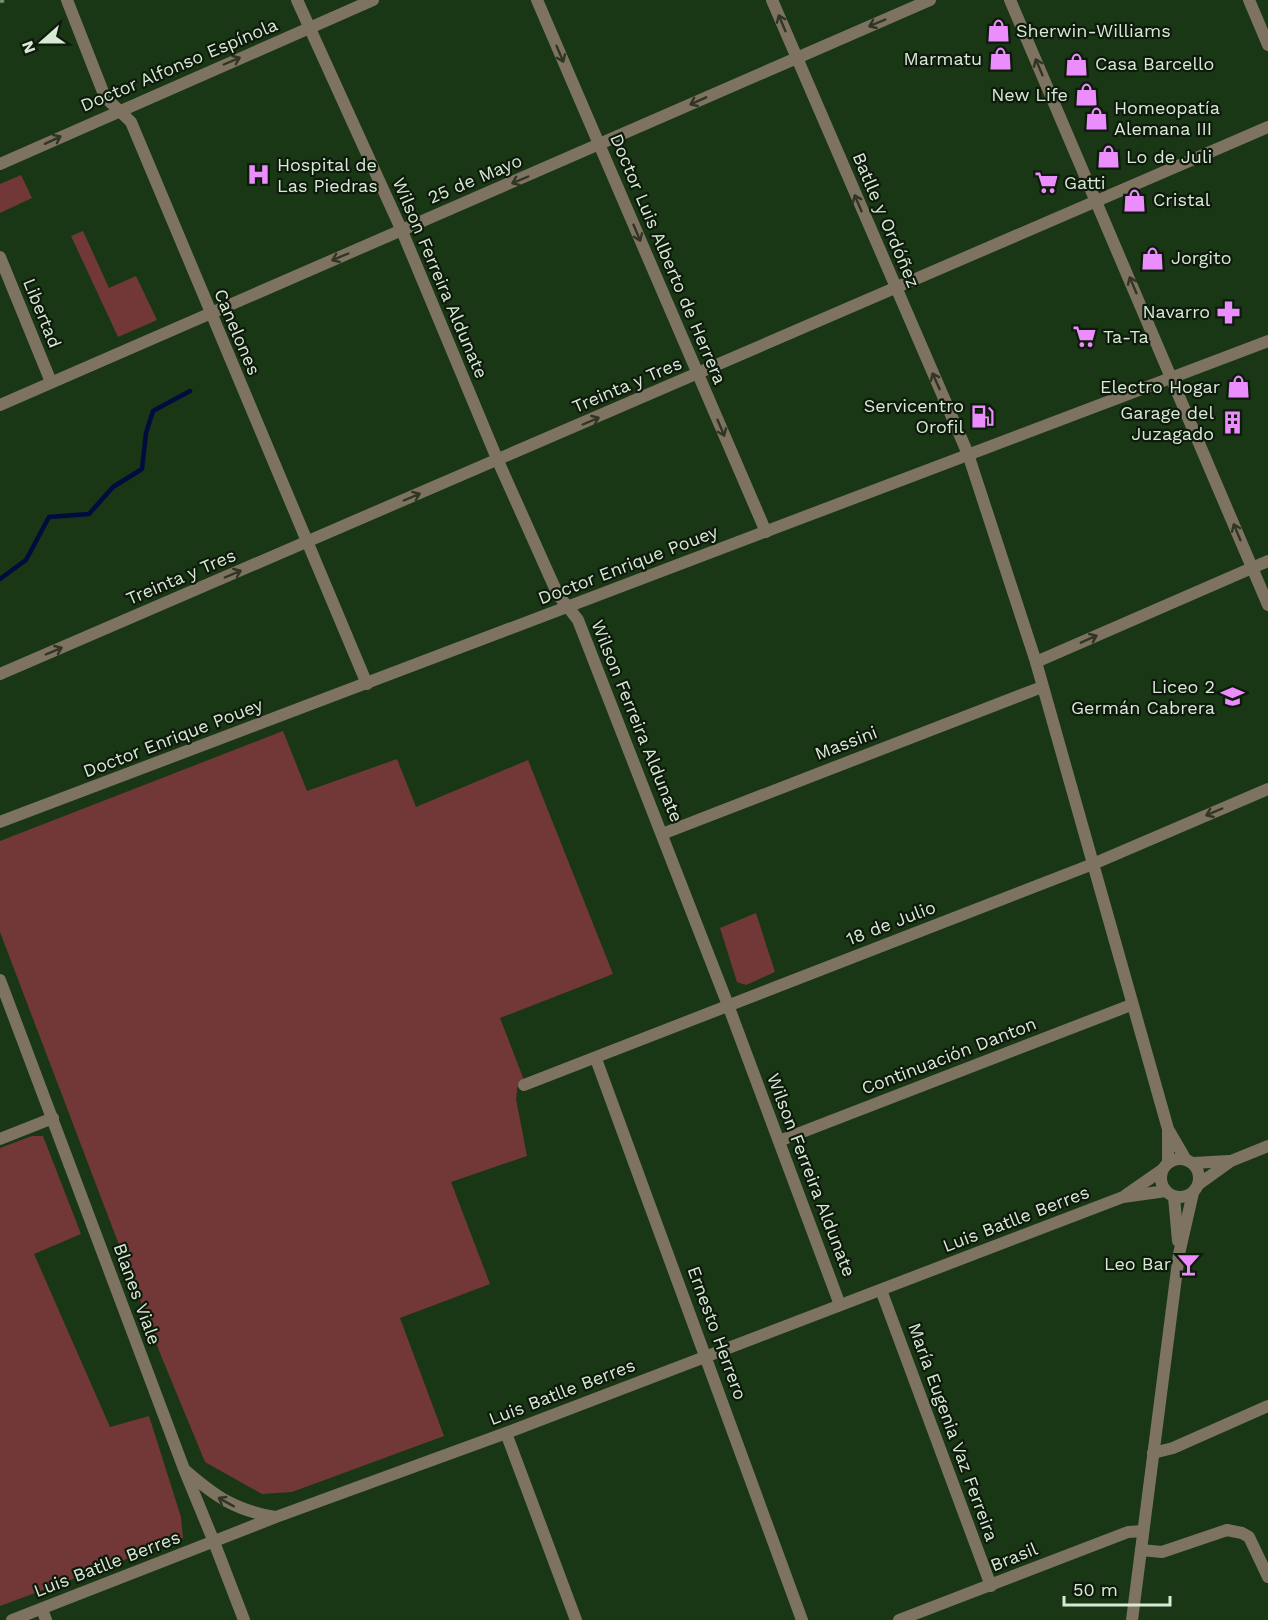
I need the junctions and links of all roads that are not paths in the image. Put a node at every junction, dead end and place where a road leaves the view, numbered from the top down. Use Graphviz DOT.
graph roads {
  1 [pos="67,0"];
  2 [pos="297,0"];
  3 [pos="373,0"];
  4 [pos="537,0"];
  5 [pos="771,0"];
  6 [pos="930,0"];
  7 [pos="1010,0"];
  8 [pos="1249,0"];
  9 [pos="309,28"];
  10 [pos="1268,45"];
  11 [pos="796,57"];
  12 [pos="119,110"];
  13 [pos="1268,127"];
  14 [pos="599,145"];
  15 [pos="0,164"];
  16 [pos="1097,200"];
  17 [pos="402,231"];
  18 [pos="0,257"];
  19 [pos="894,286"];
  20 [pos="210,313"];
  21 [pos="1268,341"];
  22 [pos="698,374"];
  23 [pos="1173,377"];
  24 [pos="51,382"];
  25 [pos="0,405"];
  26 [pos="968,454"];
  27 [pos="498,461"];
  28 [pos="766,532"];
  29 [pos="307,542"];
  30 [pos="1268,561"];
  31 [pos="1252,567"];
  32 [pos="1268,605"];
  33 [pos="568,608"];
  34 [pos="1036,662"];
  35 [pos="0,674"];
  36 [pos="367,684"];
  37 [pos="1042,687"];
  38 [pos="1268,789"];
  39 [pos="0,822"];
  40 [pos="662,834"];
  41 [pos="1093,864"];
  42 [pos="0,980"];
  43 [pos="728,1005"];
  44 [pos="1131,1005"];
  45 [pos="596,1059"];
  46 [pos="524,1085"];
  47 [pos="53,1118"];
  48 [pos="1167,1129"];
  49 [pos="0,1138"];
  50 [pos="779,1141"];
  51 [pos="1268,1146"];
  52 [pos="1231,1161"];
  53 [pos="1190,1162"];
  54 [pos="1166,1167"];
  55 [pos="1196,1189"];
  56 [pos="1170,1194"];
  57 [pos="1123,1197"];
  58 [pos="1179,1254"];
  59 [pos="881,1290"];
  60 [pos="840,1305"];
  61 [pos="706,1356"];
  62 [pos="1268,1406"];
  63 [pos="506,1433"];
  64 [pos="1153,1453"];
  65 [pos="184,1469"];
  66 [pos="276,1517"];
  67 [pos="1143,1531"];
  68 [pos="214,1542"];
  69 [pos="1141,1551"];
  70 [pos="1268,1577"];
  71 [pos="991,1586"];
  72 [pos="44,1614"];
  73 [pos="12,1620"];
  74 [pos="244,1620"];
  75 [pos="576,1620"];
  76 [pos="802,1620"];
  77 [pos="899,1620"];
  78 [pos="1132,1620"];
  1 -- 12 [label="street, Canelones"];
  2 -- 9 [label="street, Wilson Ferreira Aldunate"];
  3 -- 9 [label="street, Doctor Alfonso Espínola"];
  4 -- 14 [label="street, Doctor Luis Alberto de Herrera, one-way"];
  11 -- 5 [label="street, Batlle y Ordóñez, one-way"];
  6 -- 11 [label="street, 25 de Mayo, one-way"];
  16 -- 7 [label="street, one-way"];
  8 -- 10 [label="street"];
  12 -- 9 [label="street, Doctor Alfonso Espínola, one-way"];
  9 -- 17 [label="street, Wilson Ferreira Aldunate"];
  11 -- 14 [label="street, 25 de Mayo, one-way"];
  19 -- 11 [label="street, Batlle y Ordóñez, one-way"];
  15 -- 12 [label="street, Doctor Alfonso Espínola, one-way"];
  12 -- 20 [label="street, Canelones"];
  13 -- 16 [label="street, Treinta y Tres"];
  14 -- 17 [label="street, 25 de Mayo, one-way"];
  14 -- 22 [label="street, Doctor Luis Alberto de Herrera, one-way"];
  16 -- 19 [label="street, Treinta y Tres"];
  23 -- 16 [label="street, one-way"];
  17 -- 20 [label="street, 25 de Mayo, one-way"];
  17 -- 27 [label="street, Wilson Ferreira Aldunate"];
  18 -- 24 [label="street, Libertad"];
  19 -- 22 [label="street, Treinta y Tres"];
  26 -- 19 [label="street, Batlle y Ordóñez, one-way"];
  20 -- 24 [label="street, 25 de Mayo"];
  20 -- 29 [label="street, Canelones"];
  21 -- 23 [label="street, Doctor Enrique Pouey"];
  27 -- 22 [label="street, Treinta y Tres, one-way"];
  22 -- 28 [label="street, Doctor Luis Alberto de Herrera, one-way"];
  23 -- 26 [label="street, Doctor Enrique Pouey"];
  31 -- 23 [label="street, one-way"];
  24 -- 25 [label="street, 25 de Mayo"];
  26 -- 28 [label="street, Doctor Enrique Pouey"];
  26 -- 34 [label="street, Batlle y Ordóñez"];
  29 -- 27 [label="street, Treinta y Tres, one-way"];
  27 -- 33 [label="street, Wilson Ferreira Aldunate"];
  28 -- 33 [label="street, Doctor Enrique Pouey"];
  35 -- 29 [label="street, Treinta y Tres, one-way"];
  29 -- 36 [label="street, Canelones"];
  30 -- 31 [label="street"];
  31 -- 32 [label="street"];
  34 -- 31 [label="street, one-way"];
  33 -- 36 [label="street, Doctor Enrique Pouey"];
  33 -- 40 [label="street, Wilson Ferreira Aldunate"];
  34 -- 37 [label="street, Batlle y Ordóñez"];
  36 -- 39 [label="street, Doctor Enrique Pouey"];
  37 -- 40 [label="street, Massini"];
  37 -- 41 [label="street, Batlle y Ordóñez"];
  38 -- 41 [label="street, 18 de Julio, one-way"];
  40 -- 43 [label="street, Wilson Ferreira Aldunate"];
  41 -- 43 [label="street, 18 de Julio"];
  41 -- 44 [label="street, Batlle y Ordóñez"];
  42 -- 47 [label="street, Blanes Viale"];
  43 -- 45 [label="street, 18 de Julio"];
  43 -- 50 [label="street, Wilson Ferreira Aldunate"];
  44 -- 48 [label="street, Batlle y Ordóñez"];
  44 -- 50 [label="street, Continuación Danton"];
  45 -- 46 [label="street, 18 de Julio"];
  45 -- 61 [label="street, Ernesto Herrero"];
  47 -- 49 [label="street"];
  47 -- 65 [label="street, Blanes Viale"];
  48 -- 53 [label="street"];
  48 -- 54 [label="street"];
  50 -- 60 [label="street, Wilson Ferreira Aldunate"];
  51 -- 52 [label="street"];
  52 -- 53 [label="street"];
  52 -- 55 [label="street"];
  53 -- 54 [label="street"];
  53 -- 55 [label="street"];
  54 -- 56 [label="street"];
  54 -- 57 [label="street, Luis Batlle Berres"];
  55 -- 56 [label="street"];
  55 -- 58 [label="street"];
  56 -- 57 [label="street, Luis Batlle Berres"];
  56 -- 58 [label="street"];
  57 -- 59 [label="street, Luis Batlle Berres"];
  58 -- 64 [label="street"];
  59 -- 60 [label="street, Luis Batlle Berres"];
  59 -- 71 [label="street, María Eugenia Vaz Ferreira"];
  60 -- 61 [label="street, Luis Batlle Berres"];
  61 -- 63 [label="street, Luis Batlle Berres"];
  61 -- 76 [label="street, Ernesto Herrero"];
  62 -- 64 [label="street"];
  63 -- 66 [label="street, Luis Batlle Berres"];
  63 -- 75 [label="street"];
  64 -- 67 [label="street"];
  66 -- 65 [label="street, one-way"];
  65 -- 68 [label="street, Blanes Viale"];
  66 -- 68 [label="street, Luis Batlle Berres"];
  67 -- 69 [label="street"];
  67 -- 71 [label="street, Brasil"];
  68 -- 72 [label="street, Luis Batlle Berres"];
  68 -- 74 [label="street, Blanes Viale"];
  69 -- 70 [label="street"];
  69 -- 78 [label="street"];
  71 -- 77 [label="street, Brasil"];
  72 -- 73 [label="street, Luis Batlle Berres"];
}
